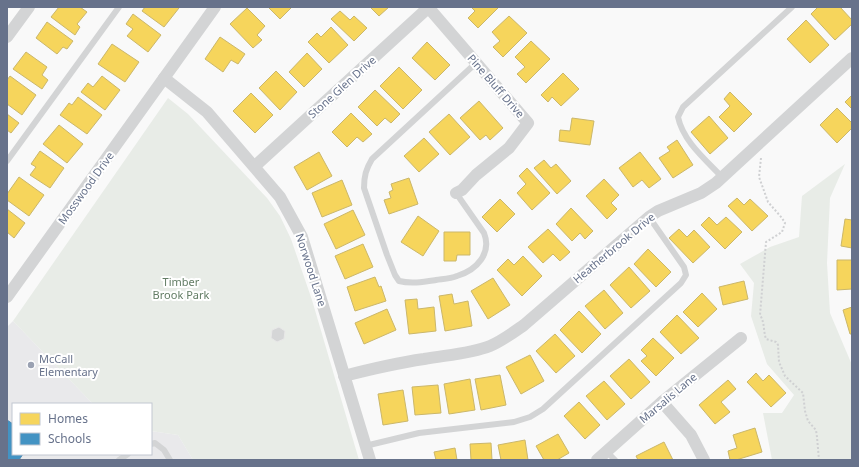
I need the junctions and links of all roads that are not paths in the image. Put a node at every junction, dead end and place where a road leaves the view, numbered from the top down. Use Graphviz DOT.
graph roads {
  1 [pos="29,7"];
  2 [pos="119,7"];
  3 [pos="215,7"];
  4 [pos="429,7"];
  5 [pos="792,7"];
  6 [pos="7,37"];
  7 [pos="852,58"];
  8 [pos="476,63"];
  9 [pos="164,78"];
  10 [pos="7,161"];
  11 [pos="255,166"];
  12 [pos="722,177"];
  13 [pos="456,193"];
  14 [pos="649,217"];
  15 [pos="7,297"];
  16 [pos="741,338"];
  17 [pos="344,376"];
  18 [pos="662,402"];
  19 [pos="152,444"];
  20 [pos="365,446"];
  21 [pos="611,456"];
  22 [pos="170,460"];
  23 [pos="370,460"];
  24 [pos="597,460"];
  25 [pos="704,460"];
  1 -- 6 [label="street"];
  2 -- 10 [label="lane"];
  3 -- 9 [label="street, Mosswood Drive"];
  4 -- 8 [label="street, Pine Bluff Drive"];
  4 -- 11 [label="street, Stone Glen Drive"];
  5 -- 12 [label="lane"];
  7 -- 12 [label="street, Heatherbrook Drive"];
  8 -- 13 [label="street, Pine Bluff Drive"];
  8 -- 13 [label="lane"];
  9 -- 11 [label="street, Norwood Lane"];
  9 -- 15 [label="street, Mosswood Drive"];
  11 -- 17 [label="street, Norwood Lane"];
  12 -- 14 [label="street, Heatherbrook Drive"];
  14 -- 17 [label="street, Heatherbrook Drive"];
  14 -- 20 [label="lane"];
  16 -- 18 [label="street, Marsalis Lane"];
  17 -- 20 [label="street, Norwood Lane"];
  18 -- 21 [label="street, Marsalis Lane"];
  18 -- 25 [label="street"];
  19 -- 22 [label="lane"];
  20 -- 23 [label="street, Norwood Lane"];
  21 -- 24 [label="street, Marsalis Lane"];
}
